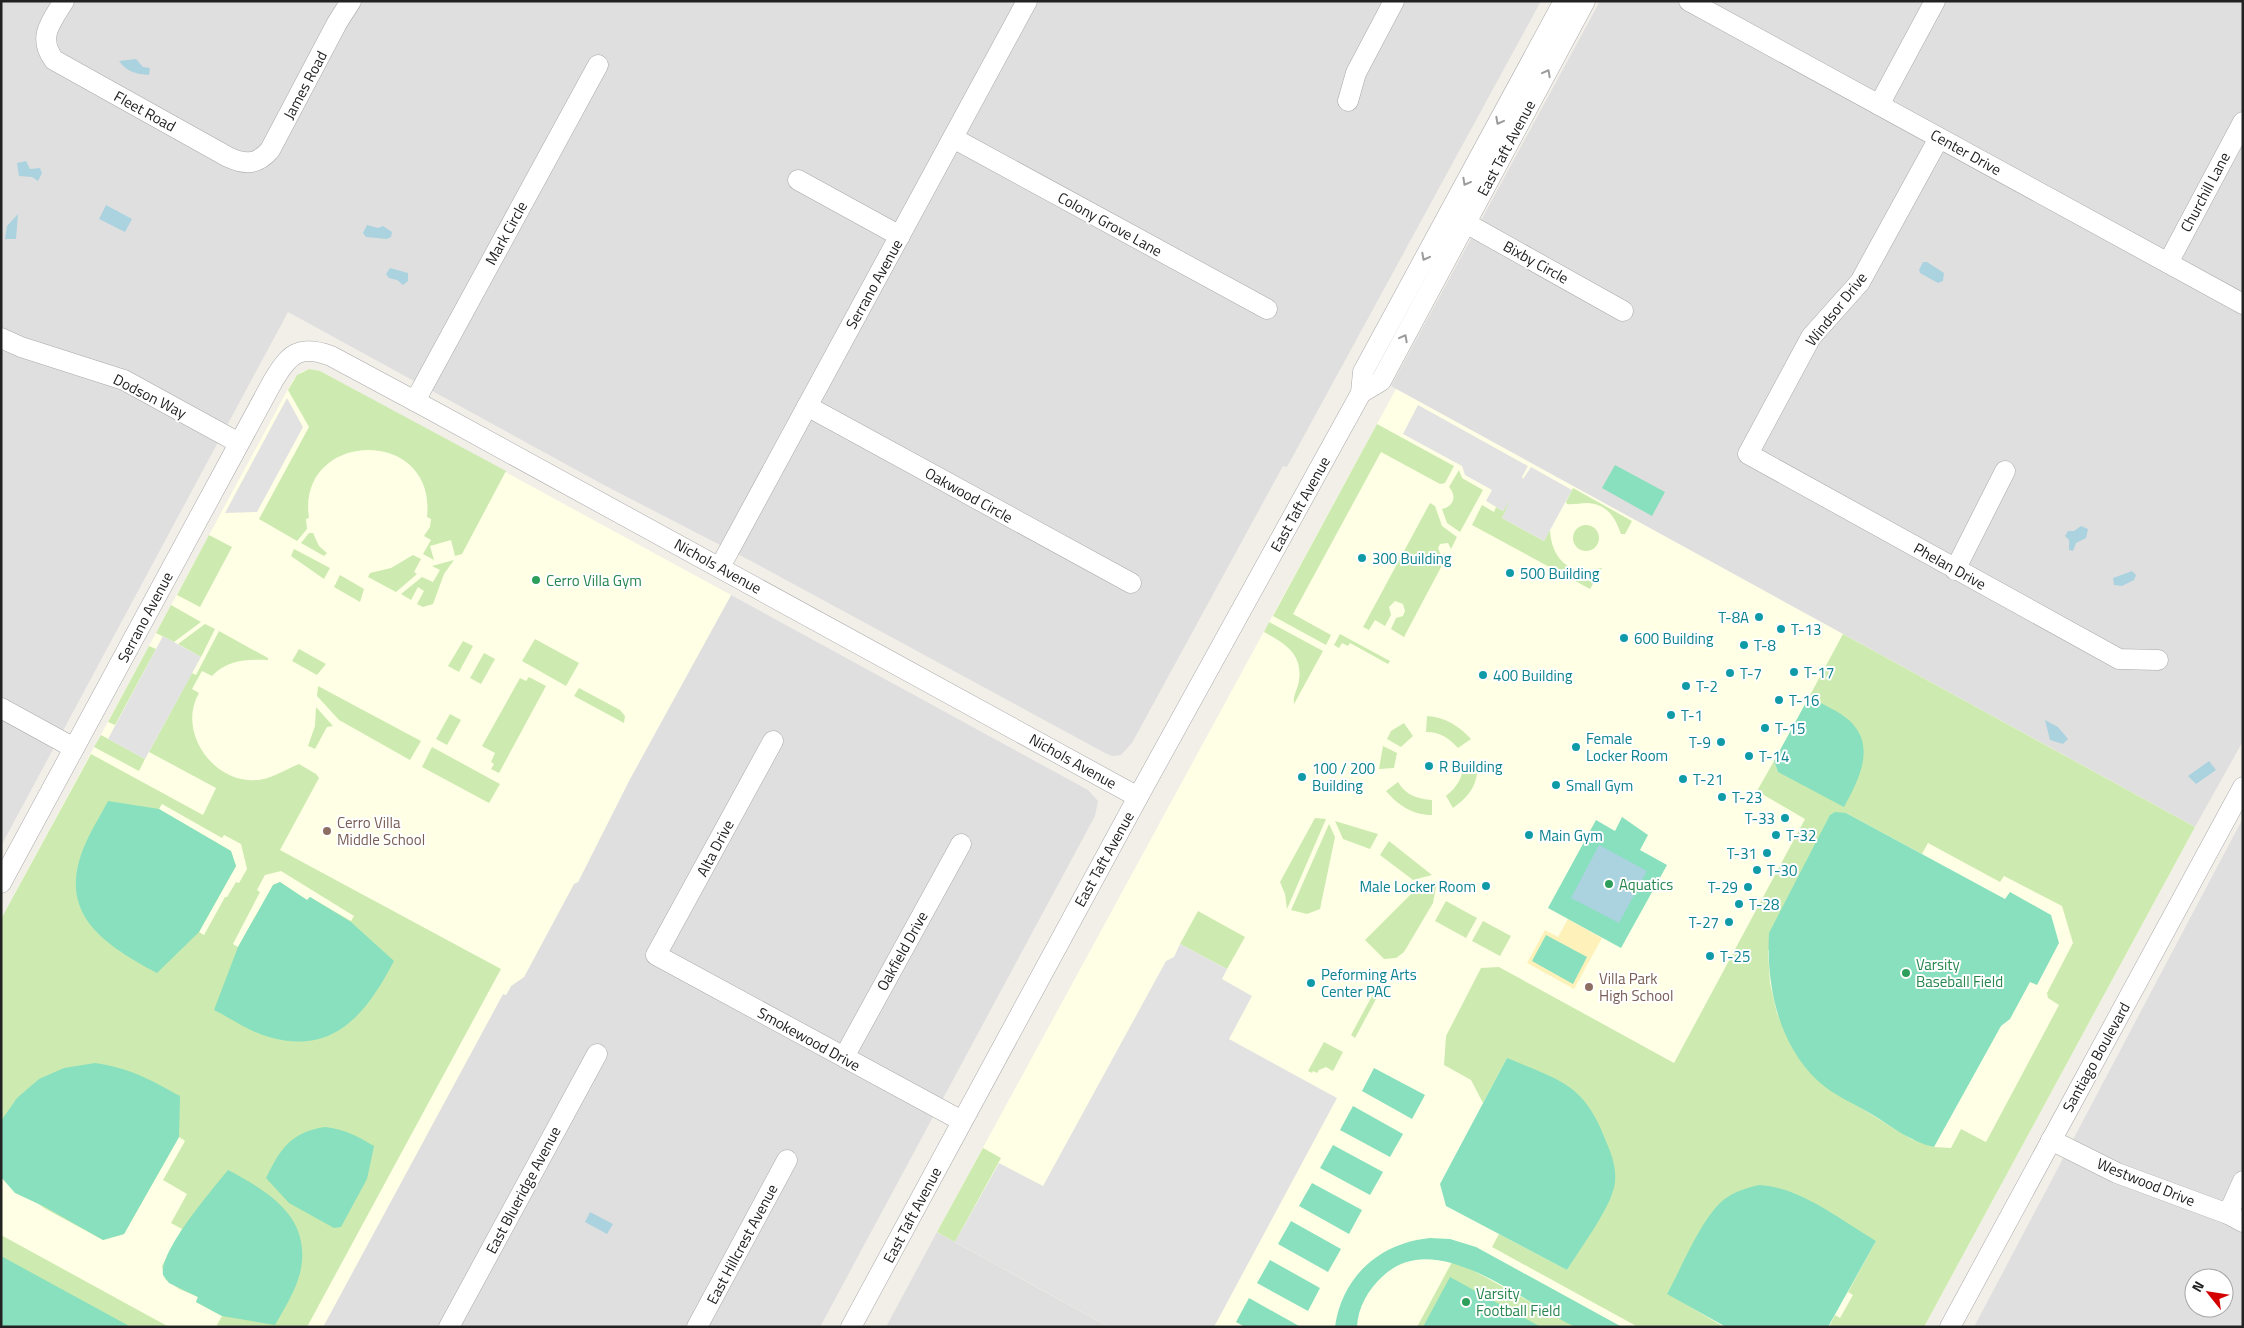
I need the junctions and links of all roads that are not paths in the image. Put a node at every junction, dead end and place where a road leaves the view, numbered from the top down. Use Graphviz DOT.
graph roads {
  1 [pos="64,1"];
  2 [pos="351,1"];
  3 [pos="1027,1"];
  4 [pos="1394,1"];
  5 [pos="1564,1"];
  6 [pos="1585,1"];
  7 [pos="1689,1"];
  8 [pos="1935,1"];
  9 [pos="598,65"];
  10 [pos="1348,101"];
  11 [pos="1879,105"];
  12 [pos="2243,122"];
  13 [pos="953,138"];
  14 [pos="1939,138"];
  15 [pos="253,162"];
  16 [pos="798,180"];
  17 [pos="1457,219"];
  18 [pos="900,236"];
  19 [pos="2168,263"];
  20 [pos="2243,304"];
  21 [pos="1267,309"];
  22 [pos="1623,311"];
  23 [pos="1,338"];
  24 [pos="294,354"];
  25 [pos="415,401"];
  26 [pos="807,406"];
  27 [pos="239,443"];
  28 [pos="1748,454"];
  29 [pos="2005,471"];
  30 [pos="720,567"];
  31 [pos="1955,570"];
  32 [pos="1131,584"];
  33 [pos="2158,660"];
  34 [pos="1,708"];
  35 [pos="773,741"];
  36 [pos="74,748"];
  37 [pos="2243,787"];
  38 [pos="1138,797"];
  39 [pos="961,844"];
  40 [pos="1,883"];
  41 [pos="656,955"];
  42 [pos="597,1054"];
  43 [pos="844,1057"];
  44 [pos="962,1121"];
  45 [pos="2051,1140"];
  46 [pos="787,1160"];
  47 [pos="2243,1181"];
  48 [pos="2236,1218"];
  49 [pos="449,1327"];
  50 [pos="697,1327"];
  51 [pos="851,1327"];
  52 [pos="1950,1327"];
  1 -- 15 [label="street, Fleet Road"];
  2 -- 15 [label="street, James Road"];
  3 -- 13 [label="street, Serrano Avenue"];
  4 -- 10 [label="street"];
  5 -- 17 [label="street, East Taft Avenue, one-way"];
  17 -- 6 [label="street, East Taft Avenue, one-way"];
  7 -- 11 [label="street, Center Drive"];
  8 -- 11 [label="street"];
  9 -- 25 [label="street, Mark Circle"];
  11 -- 14 [label="street, Center Drive"];
  12 -- 19 [label="street, Churchill Lane"];
  13 -- 18 [label="street, Serrano Avenue"];
  13 -- 21 [label="street, Colony Grove Lane"];
  14 -- 19 [label="street, Center Drive"];
  14 -- 28 [label="street, Windsor Drive"];
  16 -- 18 [label="street"];
  17 -- 22 [label="street, Bixby Circle"];
  17 -- 38 [label="street, East Taft Avenue"];
  18 -- 26 [label="street, Serrano Avenue"];
  19 -- 20 [label="street, Center Drive"];
  23 -- 27 [label="street, Dodson Way"];
  24 -- 25 [label="street, Nichols Avenue"];
  24 -- 27 [label="street, Serrano Avenue"];
  25 -- 30 [label="street, Nichols Avenue"];
  26 -- 30 [label="street, Serrano Avenue"];
  26 -- 32 [label="street, Oakwood Circle"];
  27 -- 36 [label="street, Serrano Avenue"];
  28 -- 31 [label="street, Phelan Drive"];
  29 -- 31 [label="street"];
  30 -- 38 [label="street, Nichols Avenue"];
  31 -- 33 [label="street, Phelan Drive"];
  34 -- 36 [label="street"];
  35 -- 41 [label="street, Alta Drive"];
  36 -- 40 [label="street, Serrano Avenue"];
  37 -- 45 [label="street, Santiago Boulevard"];
  38 -- 44 [label="street, East Taft Avenue"];
  39 -- 43 [label="street, Oakfield Drive"];
  41 -- 43 [label="street, Smokewood Drive"];
  42 -- 49 [label="street, East Blueridge Avenue"];
  43 -- 44 [label="street, Smokewood Drive"];
  44 -- 51 [label="street, East Taft Avenue"];
  45 -- 48 [label="street, Westwood Drive"];
  45 -- 52 [label="street, Santiago Boulevard"];
  46 -- 50 [label="street, East Hillcrest Avenue"];
  47 -- 48 [label="street"];
}
